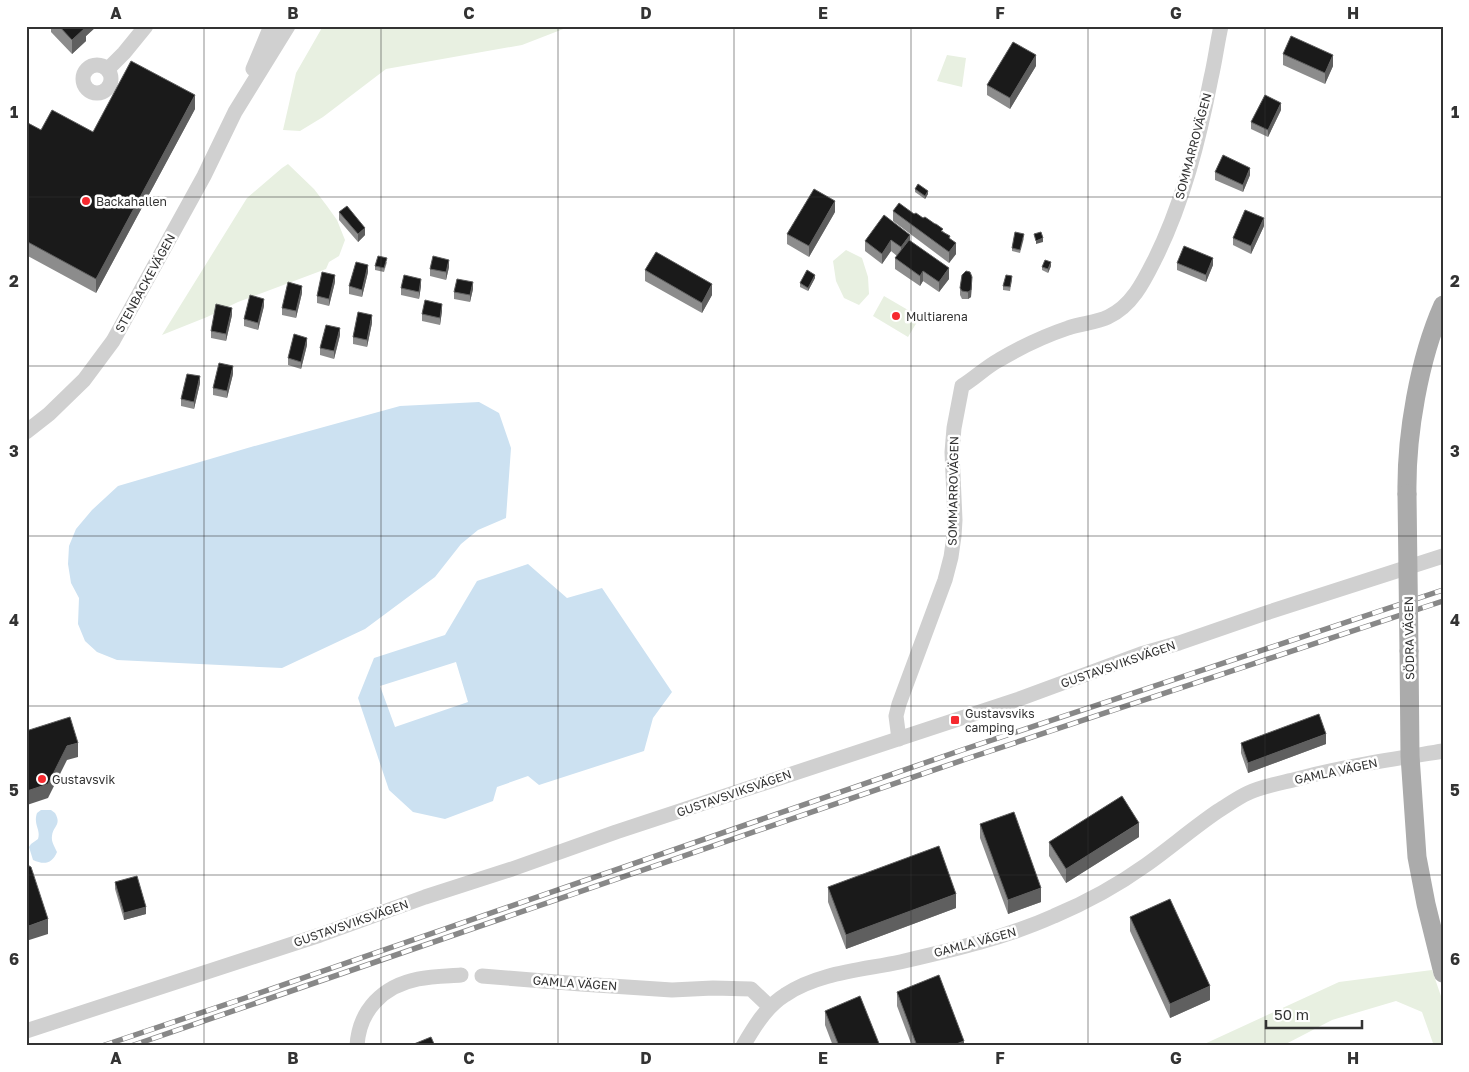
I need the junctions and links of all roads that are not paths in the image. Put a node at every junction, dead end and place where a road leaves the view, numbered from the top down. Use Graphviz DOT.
graph roads {
  1 [pos="146,26"];
  2 [pos="271,26"];
  3 [pos="288,26"];
  4 [pos="1221,26"];
  5 [pos="108,69"];
  6 [pos="235,112"];
  7 [pos="1443,305"];
  8 [pos="26,432"];
  9 [pos="1443,556"];
  10 [pos="899,739"];
  11 [pos="1443,751"];
  12 [pos="1410,756"];
  13 [pos="1443,972"];
  14 [pos="461,975"];
  15 [pos="482,976"];
  16 [pos="770,1007"];
  17 [pos="26,1031"];
  18 [pos="357,1046"];
  19 [pos="743,1046"];
  1 -- 5 [label="street"];
  2 -- 6 [label="street, STENBACKEVÄGEN"];
  3 -- 6 [label="street, STENBACKEVÄGEN"];
  4 -- 10 [label="street, SOMMARROVÄGEN"];
  6 -- 8 [label="street, STENBACKEVÄGEN"];
  7 -- 12 [label="main road, SÖDRA VÄGEN, bridge"];
  9 -- 10 [label="street, GUSTAVSVIKSVÄGEN"];
  10 -- 17 [label="street, GUSTAVSVIKSVÄGEN"];
  11 -- 12 [label="street, GAMLA VÄGEN"];
  12 -- 13 [label="main road, SÖDRA VÄGEN"];
  12 -- 16 [label="street, GAMLA VÄGEN"];
  14 -- 18 [label="street"];
  15 -- 16 [label="street, GAMLA VÄGEN"];
  16 -- 19 [label="street"];
}
